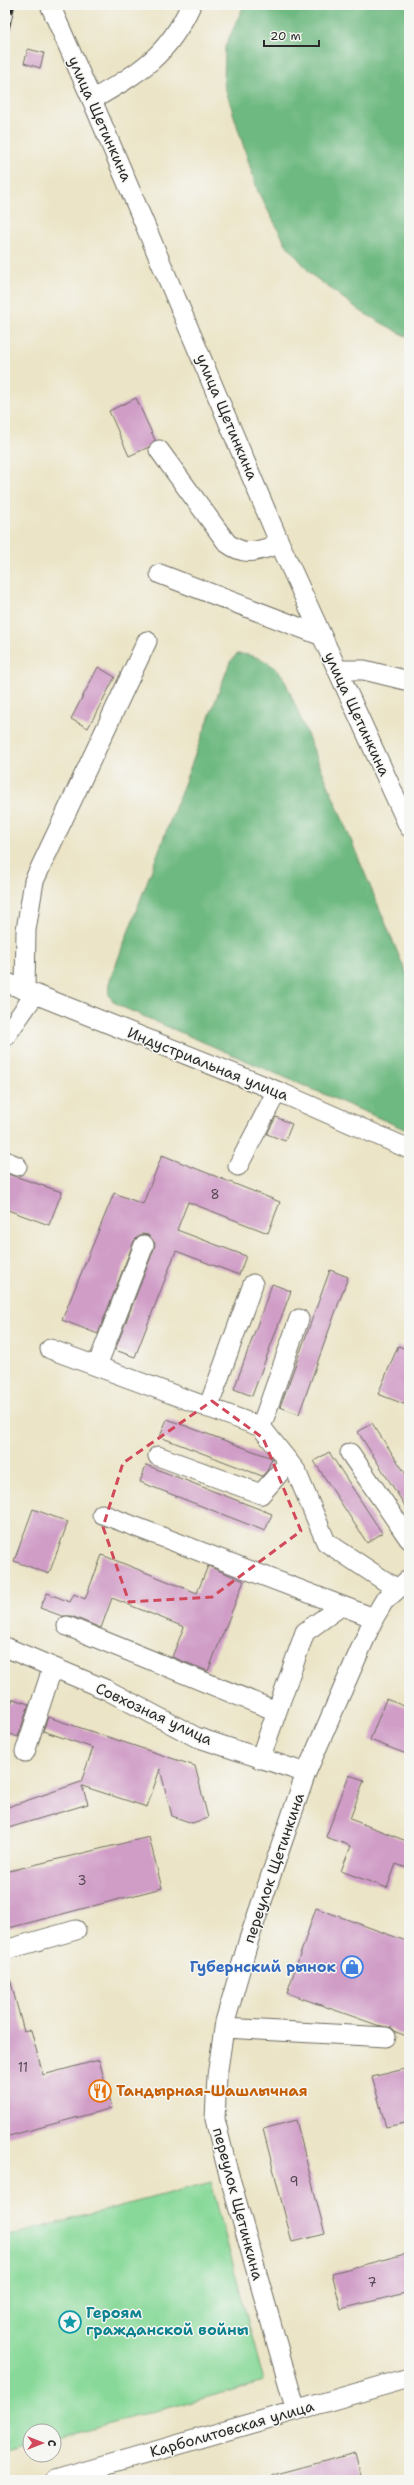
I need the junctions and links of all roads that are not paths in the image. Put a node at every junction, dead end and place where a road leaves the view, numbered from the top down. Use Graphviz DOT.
graph roads {
  1 [pos="50,5"];
  2 [pos="191,5"];
  3 [pos="92,100"];
  4 [pos="159,450"];
  5 [pos="280,544"];
  6 [pos="160,574"];
  7 [pos="322,636"];
  8 [pos="147,641"];
  9 [pos="338,670"];
  10 [pos="409,681"];
  11 [pos="409,827"];
  12 [pos="5,982"];
  13 [pos="30,992"];
  14 [pos="5,1037"];
  15 [pos="277,1091"];
  16 [pos="409,1149"];
  17 [pos="238,1166"];
  18 [pos="144,1245"];
  19 [pos="253,1284"];
  20 [pos="299,1319"];
  21 [pos="50,1348"];
  22 [pos="97,1366"];
  23 [pos="208,1408"];
  24 [pos="261,1427"];
  25 [pos="350,1453"];
  26 [pos="158,1456"];
  27 [pos="289,1462"];
  28 [pos="102,1514"];
  29 [pos="409,1538"];
  30 [pos="403,1584"];
  31 [pos="341,1606"];
  32 [pos="374,1618"];
  33 [pos="67,1626"];
  34 [pos="5,1647"];
  35 [pos="52,1669"];
  36 [pos="276,1711"];
  37 [pos="24,1752"];
  38 [pos="260,1760"];
  39 [pos="306,1773"];
  40 [pos="76,1930"];
  41 [pos="5,1950"];
  42 [pos="224,2028"];
  43 [pos="386,2037"];
  44 [pos="409,2378"];
  45 [pos="296,2411"];
  46 [pos="55,2480"];
  1 -- 3 [label="street, улица Щетинкина"];
  2 -- 3 [label="street"];
  3 -- 5 [label="street, улица Щетинкина"];
  4 -- 5 [label="street"];
  5 -- 7 [label="street, улица Щетинкина"];
  6 -- 7 [label="street"];
  7 -- 9 [label="street, улица Щетинкина"];
  8 -- 13 [label="street"];
  9 -- 10 [label="street"];
  9 -- 11 [label="street, улица Щетинкина"];
  12 -- 13 [label="street, Индустриальная улица"];
  13 -- 14 [label="street"];
  13 -- 15 [label="street, Индустриальная улица"];
  15 -- 16 [label="street, Индустриальная улица"];
  15 -- 17 [label="street"];
  18 -- 22 [label="street"];
  19 -- 23 [label="street"];
  20 -- 24 [label="street"];
  21 -- 22 [label="street"];
  22 -- 23 [label="street"];
  23 -- 24 [label="street"];
  24 -- 27 [label="street"];
  25 -- 29 [label="street"];
  26 -- 27 [label="street"];
  27 -- 30 [label="street"];
  28 -- 31 [label="street"];
  30 -- 32 [label="street, переулок Щетинкина"];
  31 -- 32 [label="street"];
  31 -- 36 [label="street"];
  32 -- 39 [label="street, переулок Щетинкина"];
  33 -- 36 [label="street"];
  34 -- 35 [label="street, Совхозная улица"];
  35 -- 37 [label="street"];
  35 -- 38 [label="street, Совхозная улица"];
  36 -- 38 [label="street"];
  38 -- 39 [label="street, Совхозная улица"];
  39 -- 42 [label="street, переулок Щетинкина"];
  40 -- 41 [label="street"];
  42 -- 43 [label="street"];
  42 -- 45 [label="street, переулок Щетинкина"];
  44 -- 45 [label="street, Карболитовская улица"];
  45 -- 46 [label="street, Карболитовская улица"];
}
